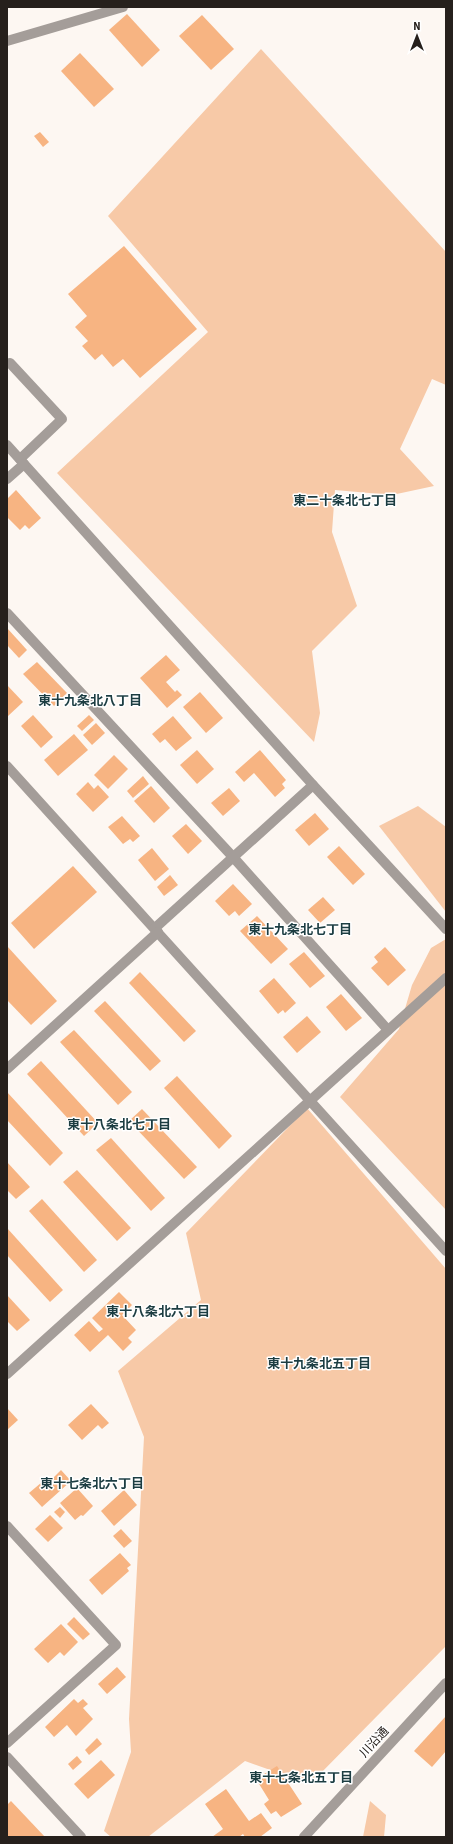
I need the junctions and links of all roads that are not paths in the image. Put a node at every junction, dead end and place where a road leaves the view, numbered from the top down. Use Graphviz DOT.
graph roads {
  1 [pos="123,7"];
  2 [pos="7,41"];
  3 [pos="10,364"];
  4 [pos="7,445"];
  5 [pos="22,461"];
  6 [pos="7,479"];
  7 [pos="7,614"];
  8 [pos="8,769"];
  9 [pos="313,785"];
  10 [pos="233,857"];
  11 [pos="446,929"];
  12 [pos="156,930"];
  13 [pos="446,978"];
  14 [pos="388,1030"];
  15 [pos="7,1069"];
  16 [pos="309,1100"];
  17 [pos="446,1251"];
  18 [pos="7,1374"];
  19 [pos="7,1526"];
  20 [pos="446,1683"];
  21 [pos="7,1743"];
  22 [pos="7,1756"];
  23 [pos="82,1837"];
  24 [pos="304,1837"];
  1 -- 2 [label="street"];
  3 -- 5 [label="street"];
  4 -- 5 [label="street"];
  5 -- 6 [label="street"];
  5 -- 9 [label="street"];
  7 -- 10 [label="street"];
  8 -- 12 [label="street"];
  9 -- 10 [label="street"];
  9 -- 11 [label="street"];
  10 -- 12 [label="street"];
  10 -- 14 [label="street"];
  12 -- 15 [label="street"];
  12 -- 16 [label="street"];
  13 -- 14 [label="street"];
  14 -- 16 [label="street"];
  16 -- 17 [label="street"];
  16 -- 18 [label="street"];
  19 -- 21 [label="street"];
  20 -- 24 [label="street, 川沿通"];
  22 -- 23 [label="street"];
}
